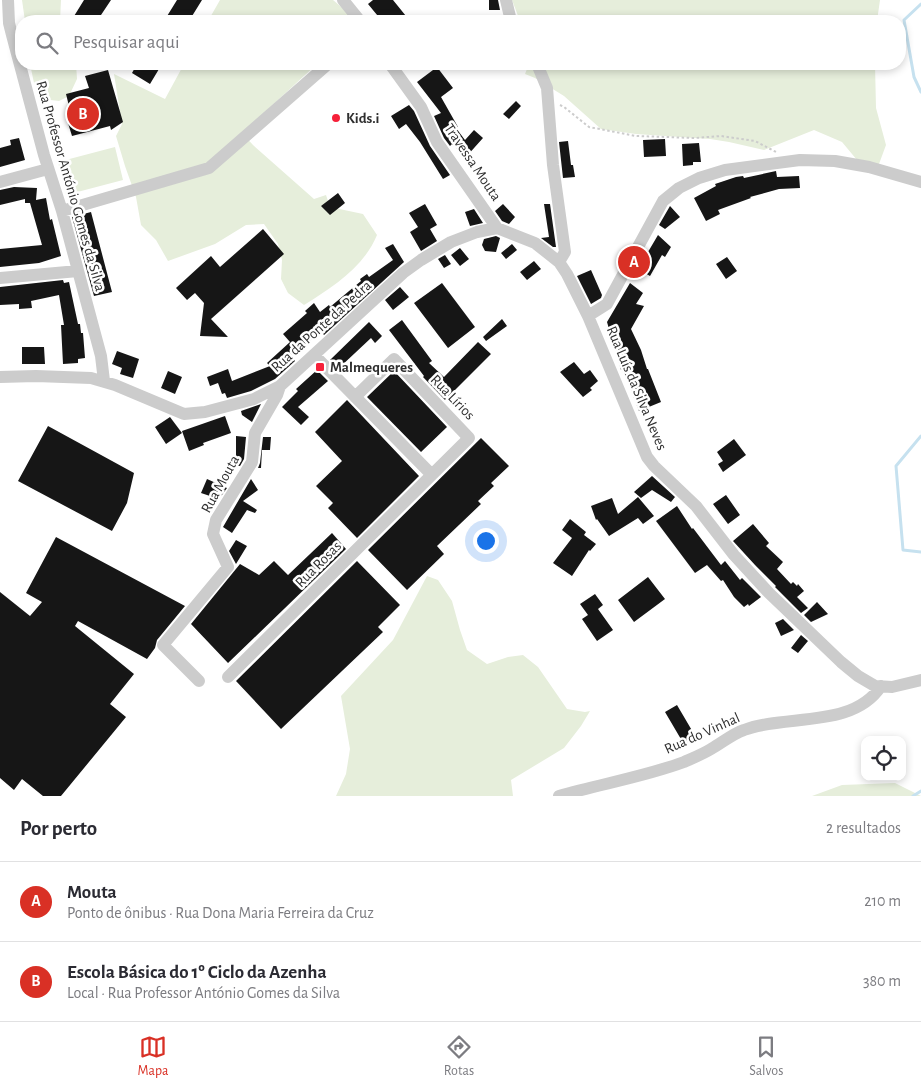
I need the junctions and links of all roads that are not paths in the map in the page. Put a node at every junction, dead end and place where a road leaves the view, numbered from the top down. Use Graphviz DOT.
graph roads {
  1 [pos="8,0"];
  2 [pos="343,0"];
  3 [pos="506,0"];
  4 [pos="355,15"];
  5 [pos="510,15"];
  6 [pos="15,47"];
  7 [pos="21,70"];
  8 [pos="321,70"];
  9 [pos="394,70"];
  10 [pos="540,70"];
  11 [pos="48,169"];
  12 [pos="0,182"];
  13 [pos="921,182"];
  14 [pos="62,212"];
  15 [pos="497,228"];
  16 [pos="559,262"];
  17 [pos="78,271"];
  18 [pos="0,278"];
  19 [pos="588,316"];
  20 [pos="314,355"];
  21 [pos="0,377"];
  22 [pos="104,381"];
  23 [pos="280,386"];
  24 [pos="355,397"];
  25 [pos="431,474"];
  26 [pos="228,677"];
  27 [pos="921,680"];
  28 [pos="199,681"];
  29 [pos="881,686"];
  30 [pos="559,796"];
  1 -- 6 [label="street, Rua Professor António Gomes da Silva"];
  2 -- 4 [label="street"];
  3 -- 5 [label="street"];
  7 -- 11 [label="street, Rua Professor António Gomes da Silva"];
  8 -- 14 [label="street"];
  9 -- 15 [label="street, Travessa Mouta"];
  10 -- 16 [label="street"];
  11 -- 12 [label="street"];
  11 -- 14 [label="street, Rua Professor António Gomes da Silva"];
  13 -- 19 [label="street"];
  14 -- 17 [label="street, Rua Professor António Gomes da Silva"];
  15 -- 16 [label="street"];
  15 -- 20 [label="street, Rua da Ponte da Pedra"];
  16 -- 19 [label="street, Rua Luís da Silva Neves"];
  17 -- 18 [label="street"];
  17 -- 22 [label="street, Rua Professor António Gomes da Silva"];
  19 -- 29 [label="street, Rua Luís da Silva Neves"];
  20 -- 23 [label="street, Rua da Ponte da Pedra"];
  20 -- 24 [label="street"];
  21 -- 22 [label="street, Rua da Ponte da Pedra"];
  22 -- 23 [label="street, Rua da Ponte da Pedra"];
  23 -- 28 [label="street, Rua Mouta"];
  24 -- 25 [label="street"];
  24 -- 25 [label="street, Rua Lírios"];
  25 -- 26 [label="street, Rua Rosas"];
  27 -- 29 [label="street, Rua Luís da Silva Neves"];
  29 -- 30 [label="street, Rua do Vinhal"];
}
